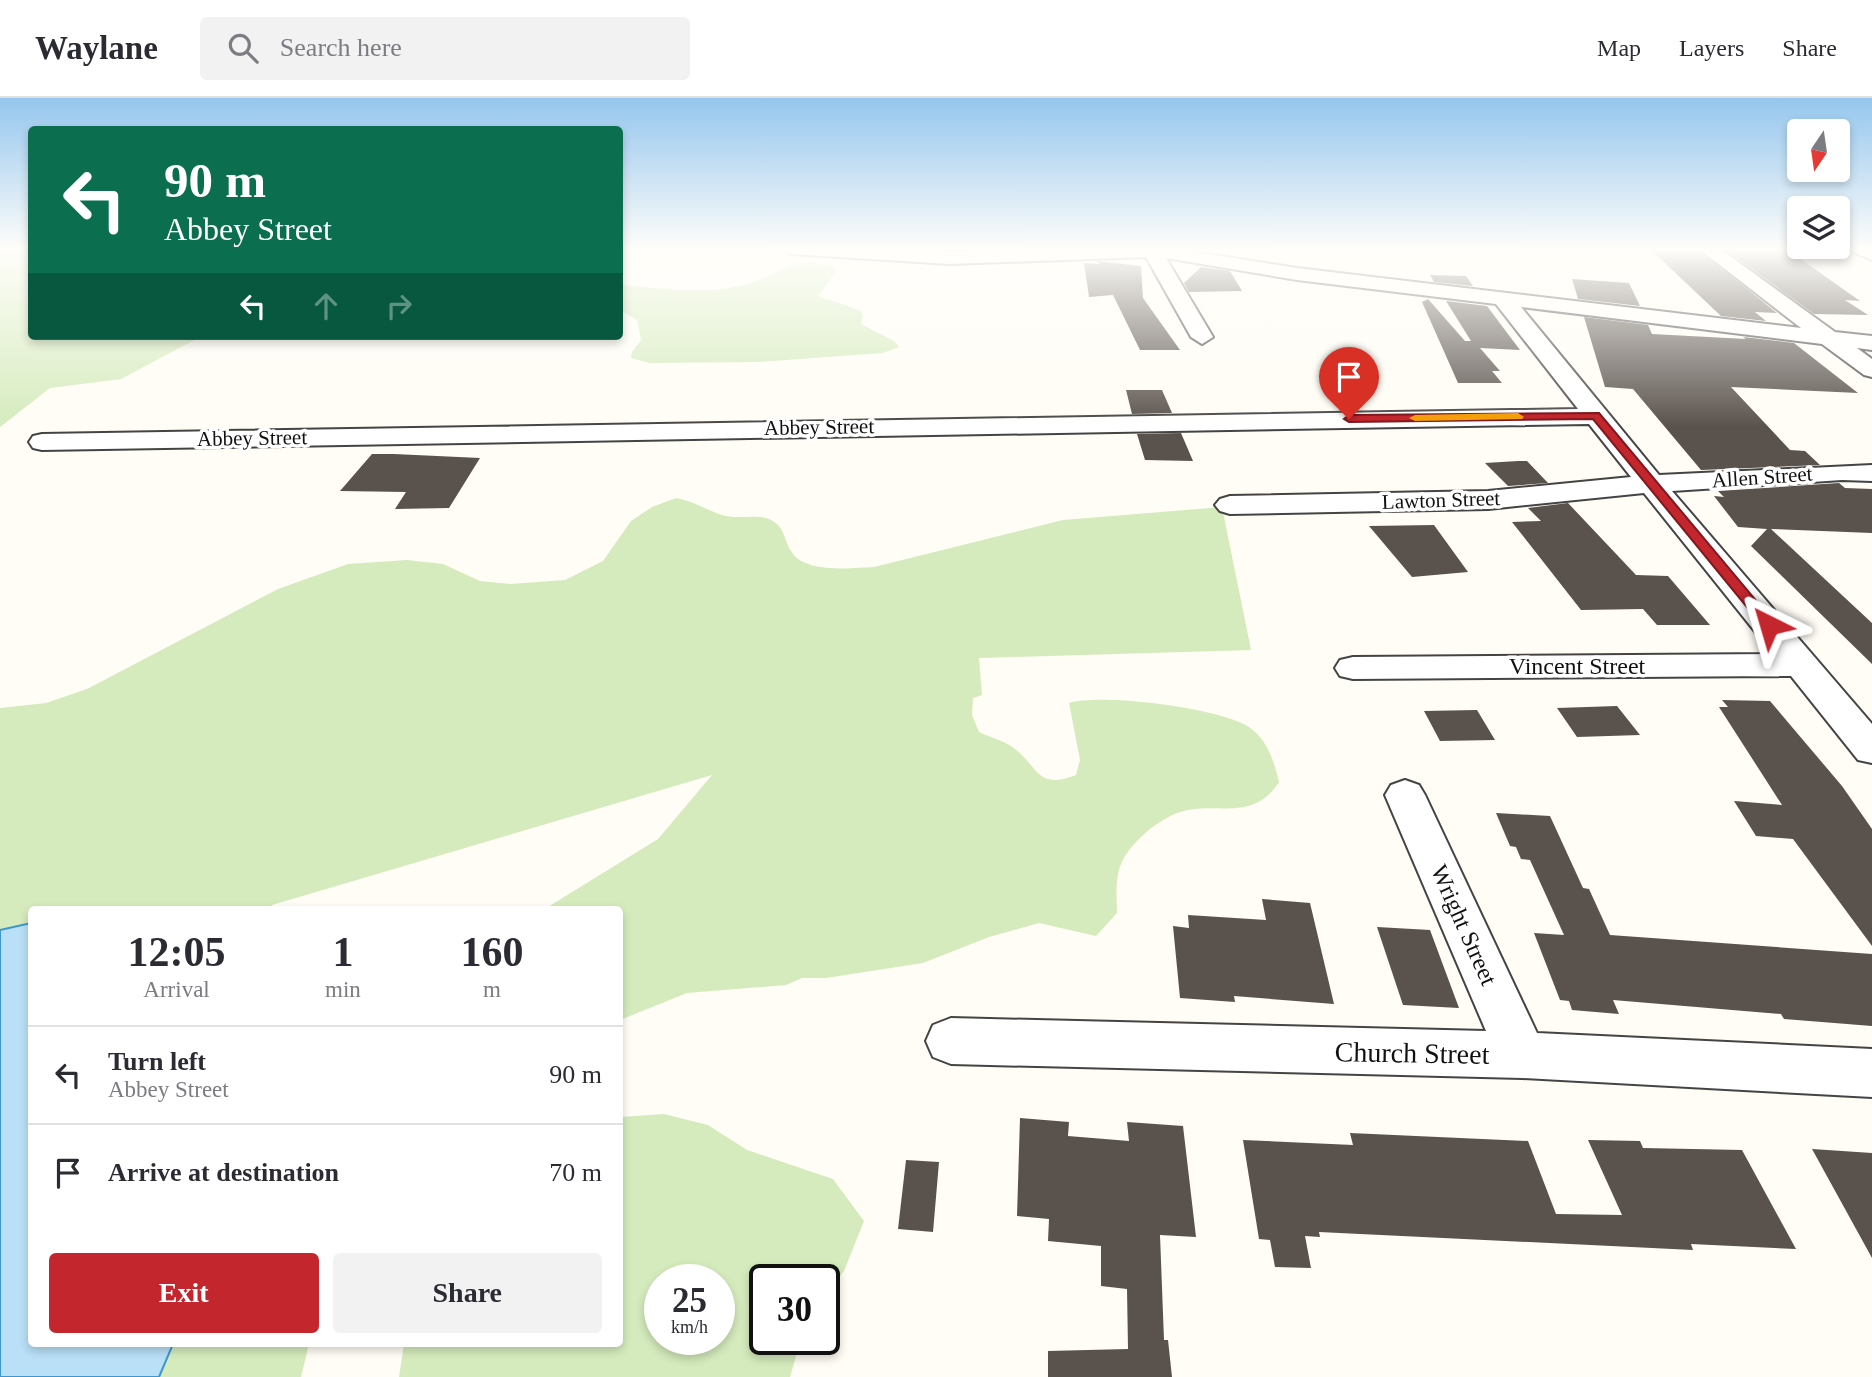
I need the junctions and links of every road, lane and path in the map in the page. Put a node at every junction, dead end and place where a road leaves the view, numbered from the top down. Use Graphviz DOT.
graph roads {
  1 [pos="1183,308"];
  2 [pos="1510,308"];
  3 [pos="1578,308"];
  4 [pos="1789,308"];
  5 [pos="1202,337"];
  6 [pos="1829,337"];
  7 [pos="1872,343"];
  8 [pos="1872,370"];
  9 [pos="1596,416"];
  10 [pos="42,442"];
  11 [pos="1872,472"];
  12 [pos="1651,484"];
  13 [pos="1230,505"];
  14 [pos="1802,665"];
  15 [pos="1353,668"];
  16 [pos="1872,750"];
  17 [pos="1405,794"];
  18 [pos="951,1041"];
  19 [pos="1522,1055"];
  20 [pos="1872,1073"];
  1 -- 5 [label="street"];
  2 -- 9 [label="street"];
  3 -- 6 [label="street"];
  4 -- 6 [label="street"];
  6 -- 7 [label="street"];
  6 -- 8 [label="street"];
  9 -- 10 [label="street, Abbey Street"];
  9 -- 12 [label="street"];
  11 -- 12 [label="street, Allen Street"];
  12 -- 13 [label="street, Lawton Street"];
  12 -- 14 [label="street"];
  14 -- 15 [label="street, Vincent Street"];
  14 -- 16 [label="street"];
  17 -- 19 [label="street, Wright Street"];
  18 -- 19 [label="street, Church Street"];
  19 -- 20 [label="street, Church Street"];
}
